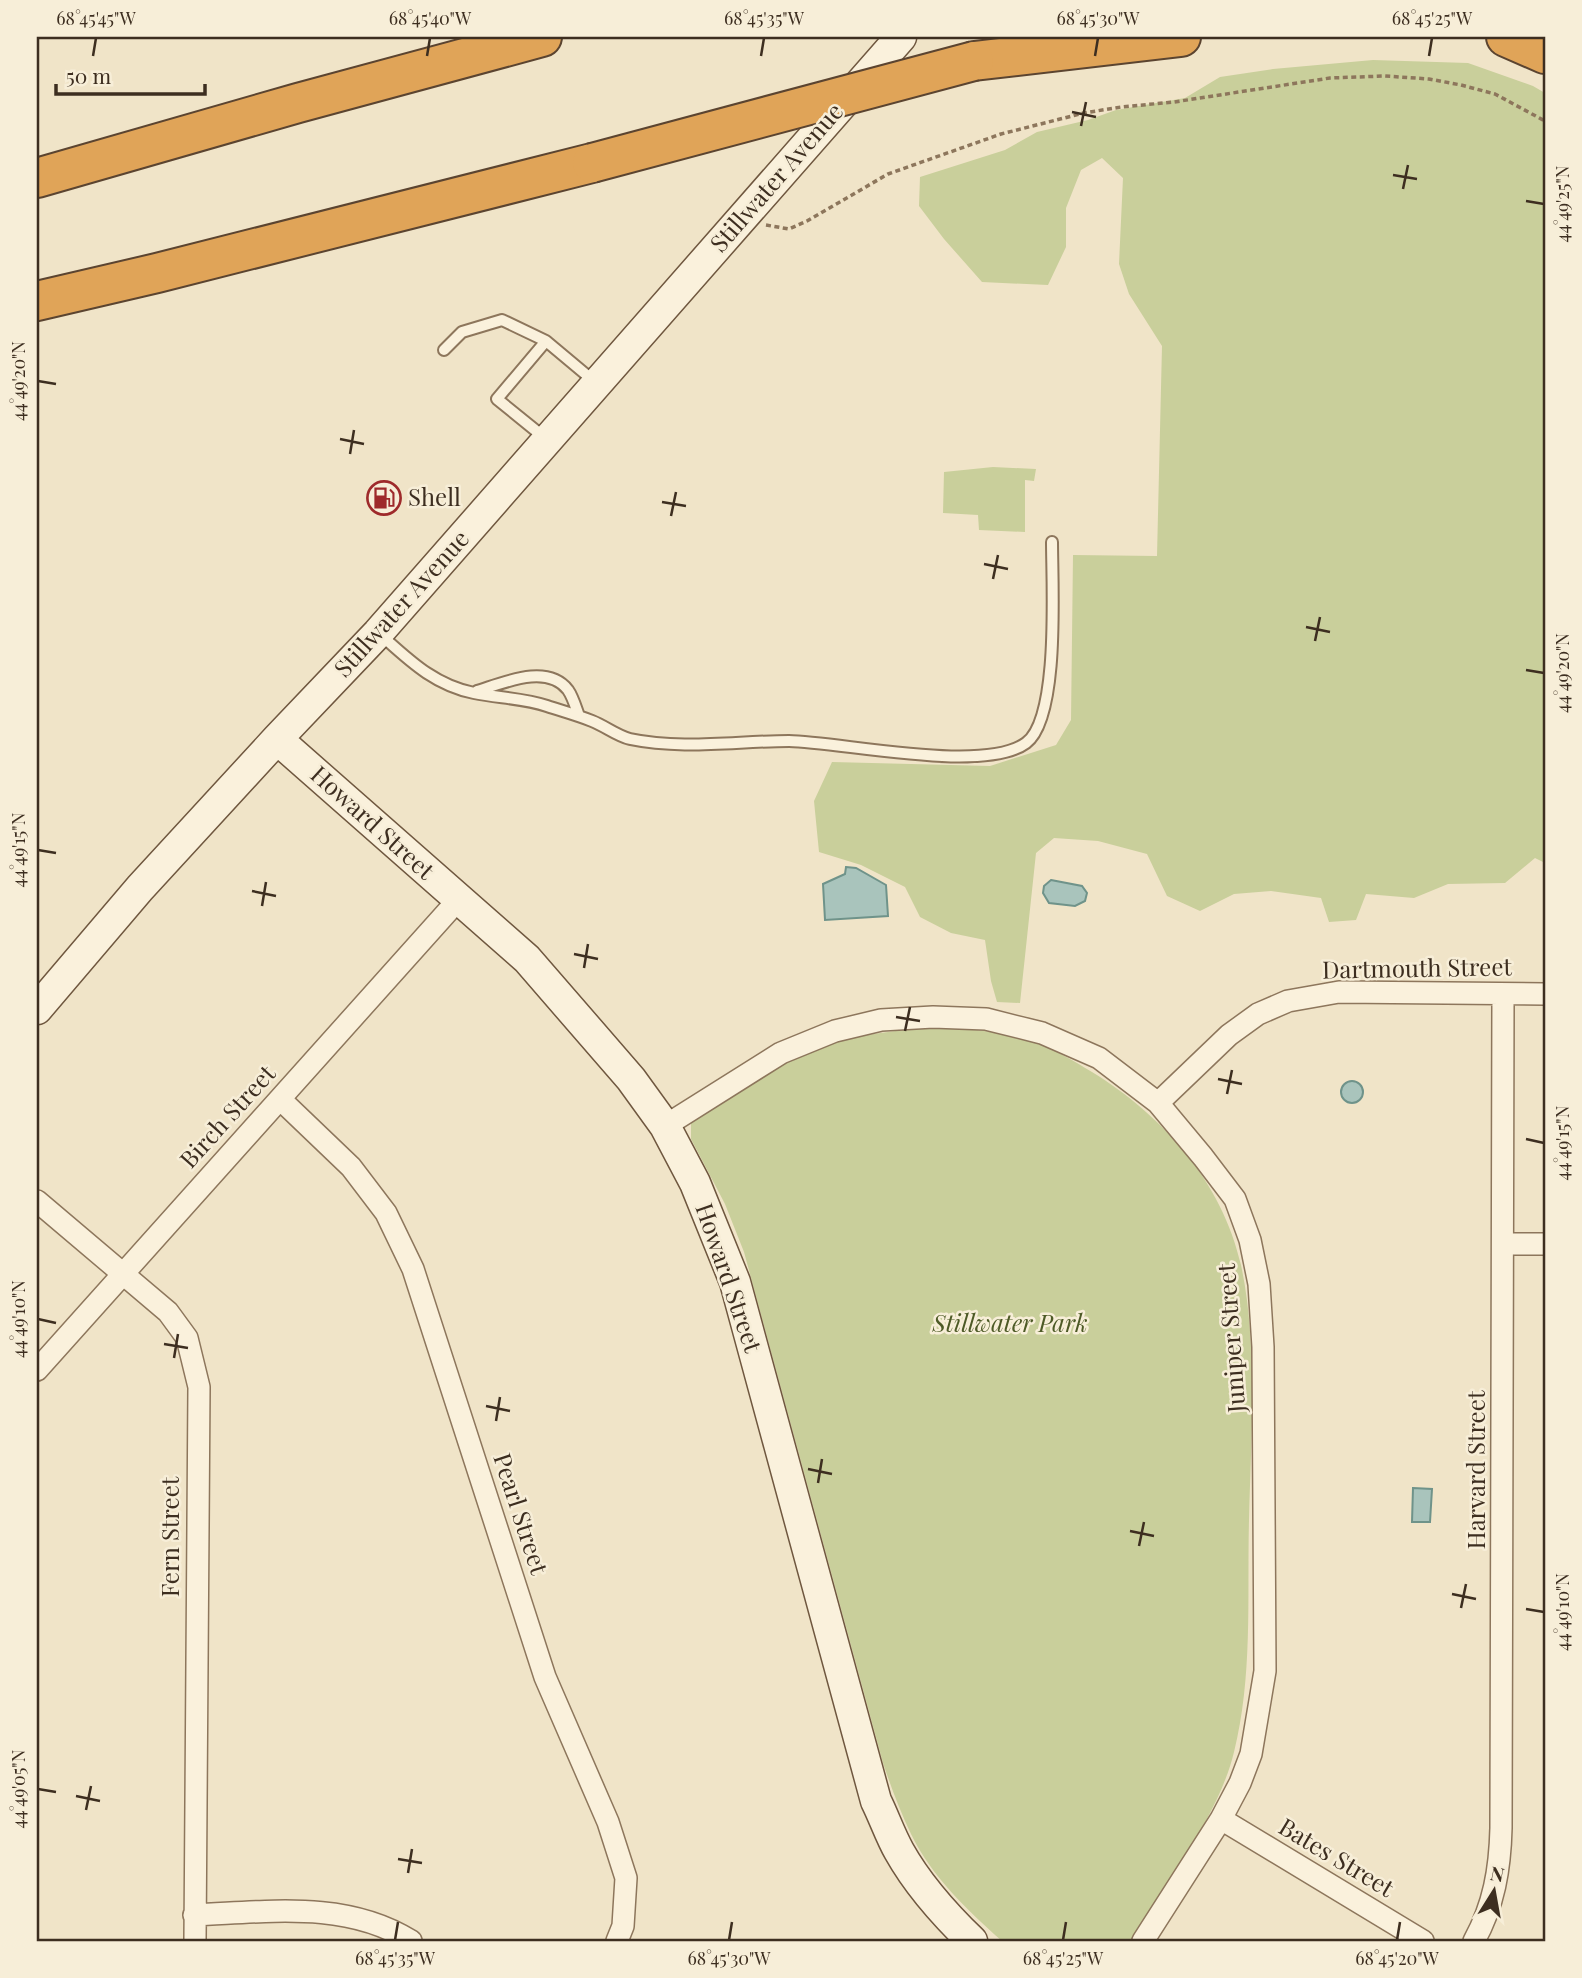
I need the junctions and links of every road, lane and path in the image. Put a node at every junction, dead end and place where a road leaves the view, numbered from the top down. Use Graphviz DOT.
graph roads {
  1 [pos="542,37"];
  2 [pos="901,37"];
  3 [pos="1071,37"];
  4 [pos="1181,37"];
  5 [pos="1506,37"];
  6 [pos="1545,54"];
  7 [pos="974,61"];
  8 [pos="1545,121"];
  9 [pos="37,178"];
  10 [pos="736,225"];
  11 [pos="37,301"];
  12 [pos="546,341"];
  13 [pos="444,350"];
  14 [pos="596,384"];
  15 [pos="547,440"];
  16 [pos="1052,542"];
  17 [pos="379,633"];
  18 [pos="471,692"];
  19 [pos="579,716"];
  20 [pos="277,739"];
  21 [pos="458,900"];
  22 [pos="1503,994"];
  23 [pos="1545,994"];
  24 [pos="37,1009"];
  25 [pos="280,1099"];
  26 [pos="1158,1103"];
  27 [pos="665,1126"];
  28 [pos="37,1201"];
  29 [pos="1504,1244"];
  30 [pos="1545,1244"];
  31 [pos="122,1273"];
  32 [pos="37,1370"];
  33 [pos="1221,1819"];
  34 [pos="194,1915"];
  35 [pos="195,1941"];
  36 [pos="411,1941"];
  37 [pos="617,1941"];
  38 [pos="972,1941"];
  39 [pos="1143,1941"];
  40 [pos="1423,1941"];
  41 [pos="1474,1941"];
  1 -- 9 [label="highway"];
  2 -- 10 [label="street, Stillwater Avenue"];
  3 -- 7 [label="highway"];
  4 -- 7 [label="highway"];
  5 -- 6 [label="highway"];
  7 -- 11 [label="highway, bridge"];
  8 -- 10 [label="path"];
  10 -- 14 [label="street, Stillwater Avenue"];
  12 -- 13 [label="lane"];
  12 -- 14 [label="lane"];
  12 -- 15 [label="lane"];
  14 -- 15 [label="street, Stillwater Avenue"];
  15 -- 17 [label="street, Stillwater Avenue"];
  16 -- 19 [label="lane"];
  17 -- 18 [label="lane"];
  17 -- 20 [label="street, Stillwater Avenue"];
  18 -- 19 [label="lane"];
  18 -- 19 [label="lane"];
  20 -- 21 [label="street, Howard Street"];
  20 -- 24 [label="street, Stillwater Avenue"];
  21 -- 25 [label="street, Birch Street"];
  21 -- 27 [label="street, Howard Street"];
  22 -- 23 [label="street, Dartmouth Street"];
  22 -- 26 [label="street, Dartmouth Street"];
  22 -- 29 [label="street, Harvard Street"];
  25 -- 31 [label="street, Birch Street"];
  25 -- 37 [label="street, Pearl Street"];
  26 -- 27 [label="street, Juniper Street"];
  26 -- 33 [label="street, Juniper Street"];
  27 -- 38 [label="street, Howard Street"];
  28 -- 31 [label="street, Fern Street"];
  29 -- 30 [label="street"];
  29 -- 41 [label="street, Harvard Street"];
  31 -- 32 [label="street, Birch Street"];
  31 -- 34 [label="street, Fern Street"];
  33 -- 39 [label="street, Juniper Street"];
  33 -- 40 [label="street, Bates Street"];
  34 -- 35 [label="street, Fern Street"];
  34 -- 36 [label="street"];
}
